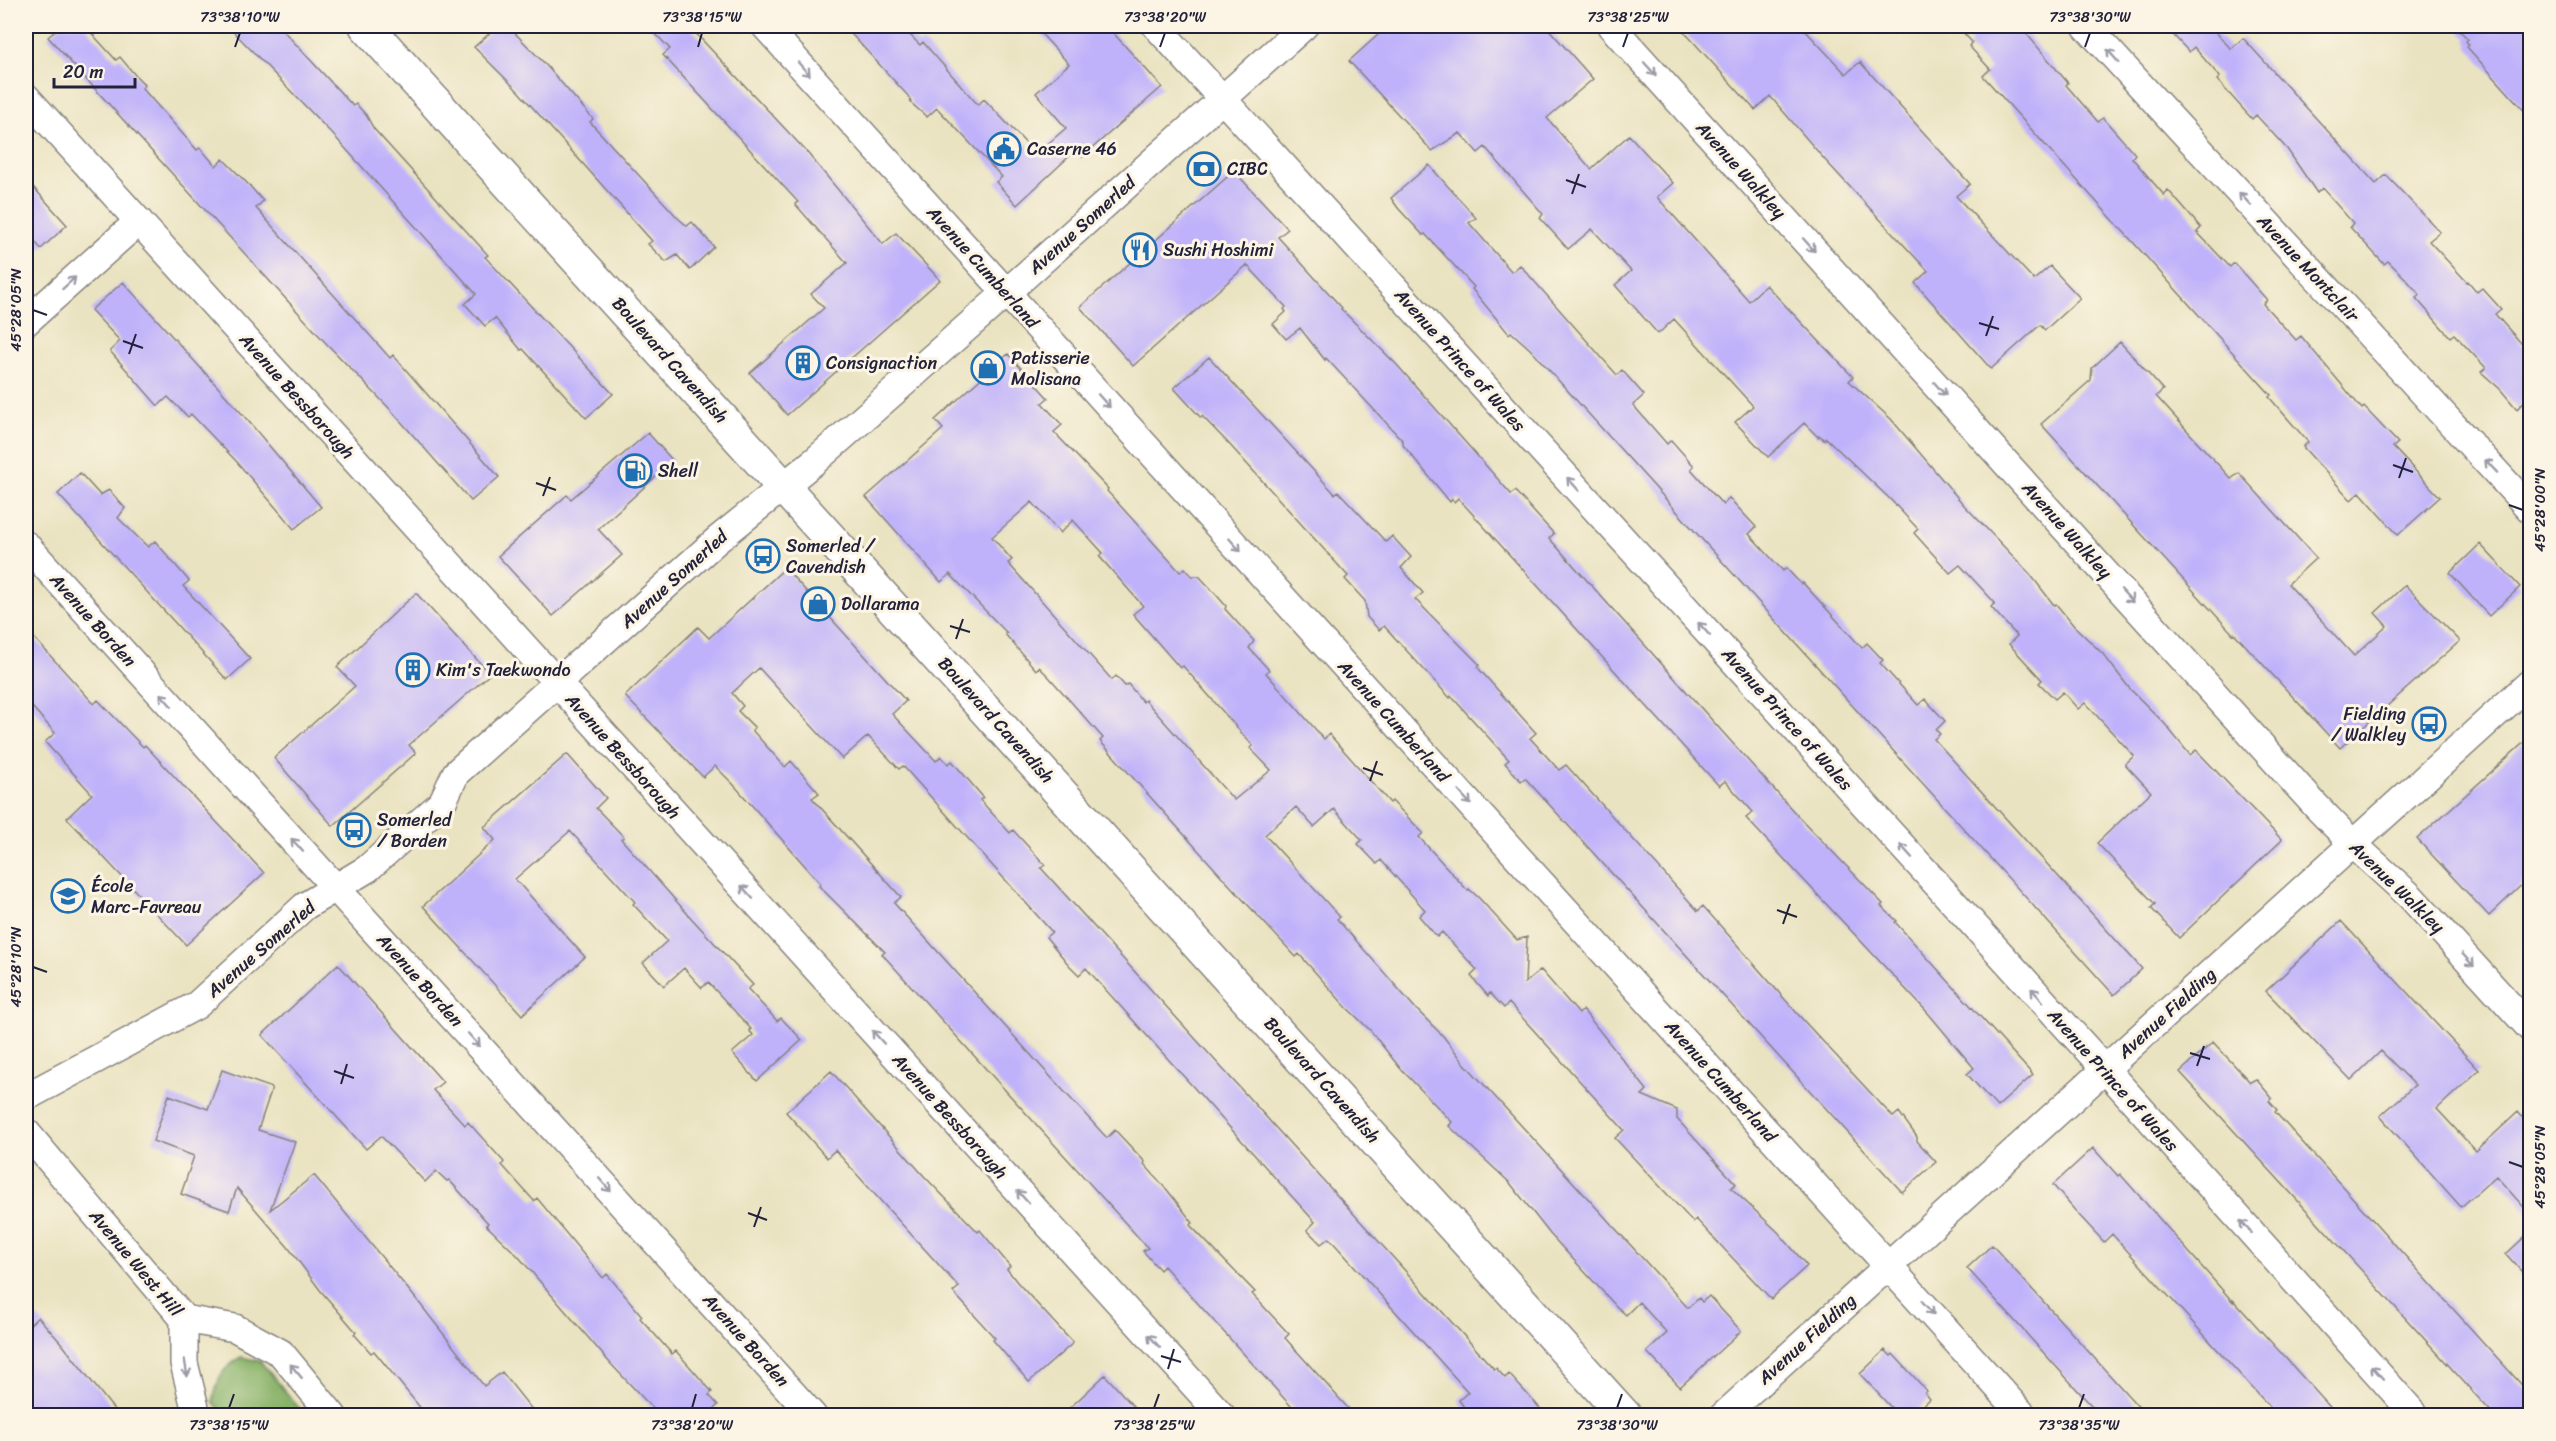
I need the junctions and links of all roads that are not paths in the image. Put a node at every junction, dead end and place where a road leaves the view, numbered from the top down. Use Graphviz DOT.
graph roads {
  1 [pos="366,26"];
  2 [pos="765,26"];
  3 [pos="1156,26"];
  4 [pos="1304,26"];
  5 [pos="1611,26"];
  6 [pos="2086,26"];
  7 [pos="26,97"];
  8 [pos="1222,99"];
  9 [pos="138,221"];
  10 [pos="1006,293"];
  11 [pos="26,322"];
  12 [pos="785,485"];
  13 [pos="2530,509"];
  14 [pos="26,545"];
  15 [pos="557,683"];
  16 [pos="2530,683"];
  17 [pos="2353,844"];
  18 [pos="336,888"];
  19 [pos="2530,1028"];
  20 [pos="2105,1069"];
  21 [pos="26,1097"];
  22 [pos="26,1131"];
  23 [pos="1888,1265"];
  24 [pos="184,1319"];
  25 [pos="197,1416"];
  26 [pos="333,1416"];
  27 [pos="813,1416"];
  28 [pos="1222,1416"];
  29 [pos="1625,1416"];
  30 [pos="1723,1416"];
  31 [pos="2024,1416"];
  32 [pos="2416,1416"];
  1 -- 12 [label="main road, Boulevard Cavendish"];
  2 -- 10 [label="street, Avenue Cumberland, one-way"];
  3 -- 8 [label="street, Avenue Prince of Wales"];
  4 -- 8 [label="street, Avenue Somerled"];
  5 -- 17 [label="street, Avenue Walkley, one-way"];
  13 -- 6 [label="street, Avenue Montclair, one-way"];
  7 -- 9 [label="street, Avenue Bessborough"];
  8 -- 10 [label="street, Avenue Somerled"];
  20 -- 8 [label="street, Avenue Prince of Wales, one-way"];
  11 -- 9 [label="street, one-way"];
  9 -- 15 [label="street, Avenue Bessborough"];
  10 -- 12 [label="street, Avenue Somerled"];
  10 -- 23 [label="street, Avenue Cumberland, one-way"];
  12 -- 15 [label="street, Avenue Somerled"];
  12 -- 29 [label="main road, Boulevard Cavendish"];
  18 -- 14 [label="street, Avenue Borden, one-way"];
  15 -- 18 [label="street, Avenue Somerled"];
  28 -- 15 [label="street, Avenue Bessborough, one-way"];
  16 -- 17 [label="street, Avenue Fielding"];
  17 -- 19 [label="street, Avenue Walkley, one-way"];
  17 -- 20 [label="street, Avenue Fielding"];
  18 -- 21 [label="street, Avenue Somerled"];
  18 -- 27 [label="street, Avenue Borden, one-way"];
  20 -- 23 [label="street, Avenue Fielding"];
  32 -- 20 [label="street, Avenue Prince of Wales, one-way"];
  22 -- 24 [label="street, Avenue West Hill"];
  23 -- 30 [label="street, Avenue Fielding"];
  23 -- 31 [label="street, Avenue Cumberland, one-way"];
  24 -- 25 [label="street, Avenue West Hill, one-way"];
  26 -- 24 [label="street, one-way"];
}
